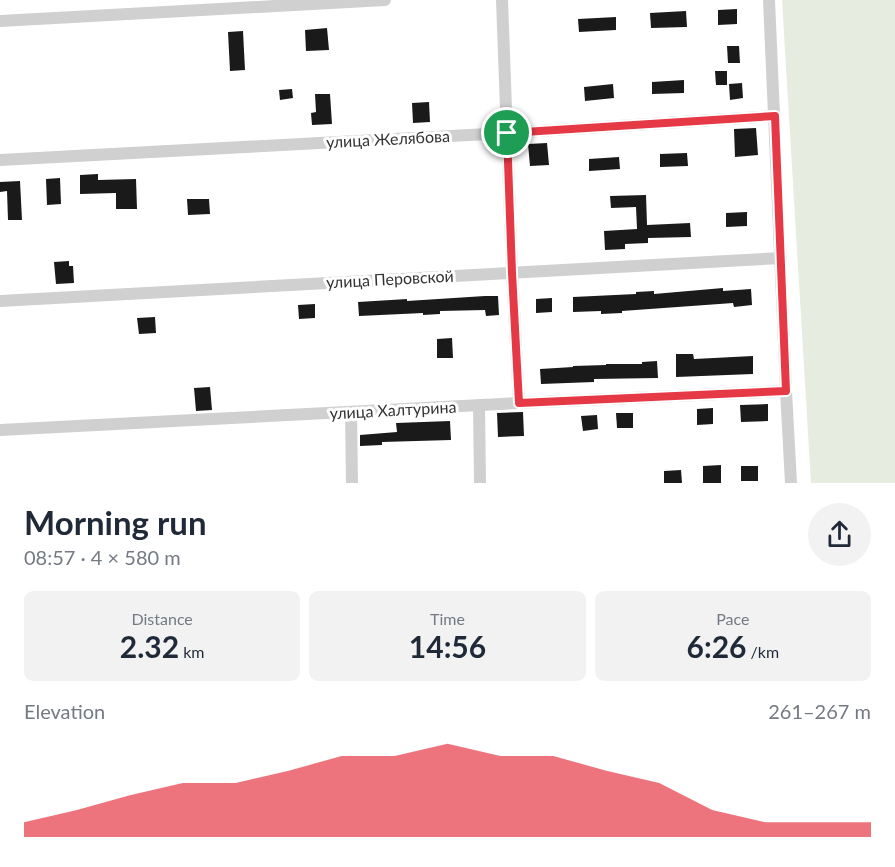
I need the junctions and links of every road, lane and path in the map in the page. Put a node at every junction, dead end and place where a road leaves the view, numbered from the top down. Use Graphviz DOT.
graph roads {
  1 [pos="385,0"];
  2 [pos="502,0"];
  3 [pos="770,0"];
  4 [pos="0,21"];
  5 [pos="775,116"];
  6 [pos="507,133"];
  7 [pos="0,160"];
  8 [pos="781,258"];
  9 [pos="512,273"];
  10 [pos="0,301"];
  11 [pos="786,391"];
  12 [pos="519,403"];
  13 [pos="478,405"];
  14 [pos="351,412"];
  15 [pos="0,430"];
  16 [pos="352,483"];
  17 [pos="480,483"];
  18 [pos="791,483"];
  1 -- 4 [label="street"];
  2 -- 6 [label="street"];
  3 -- 5 [label="street"];
  5 -- 6 [label="street, улица Желябова"];
  5 -- 8 [label="street"];
  6 -- 7 [label="street, улица Желябова"];
  6 -- 9 [label="street"];
  8 -- 9 [label="street, улица Перовской"];
  8 -- 11 [label="street"];
  9 -- 10 [label="street, улица Перовской"];
  9 -- 12 [label="street"];
  11 -- 12 [label="street, улица Халтурина"];
  11 -- 18 [label="street"];
  12 -- 13 [label="street, улица Халтурина"];
  13 -- 14 [label="street, улица Халтурина"];
  13 -- 17 [label="street"];
  14 -- 15 [label="street, улица Халтурина"];
  14 -- 16 [label="street"];
}
